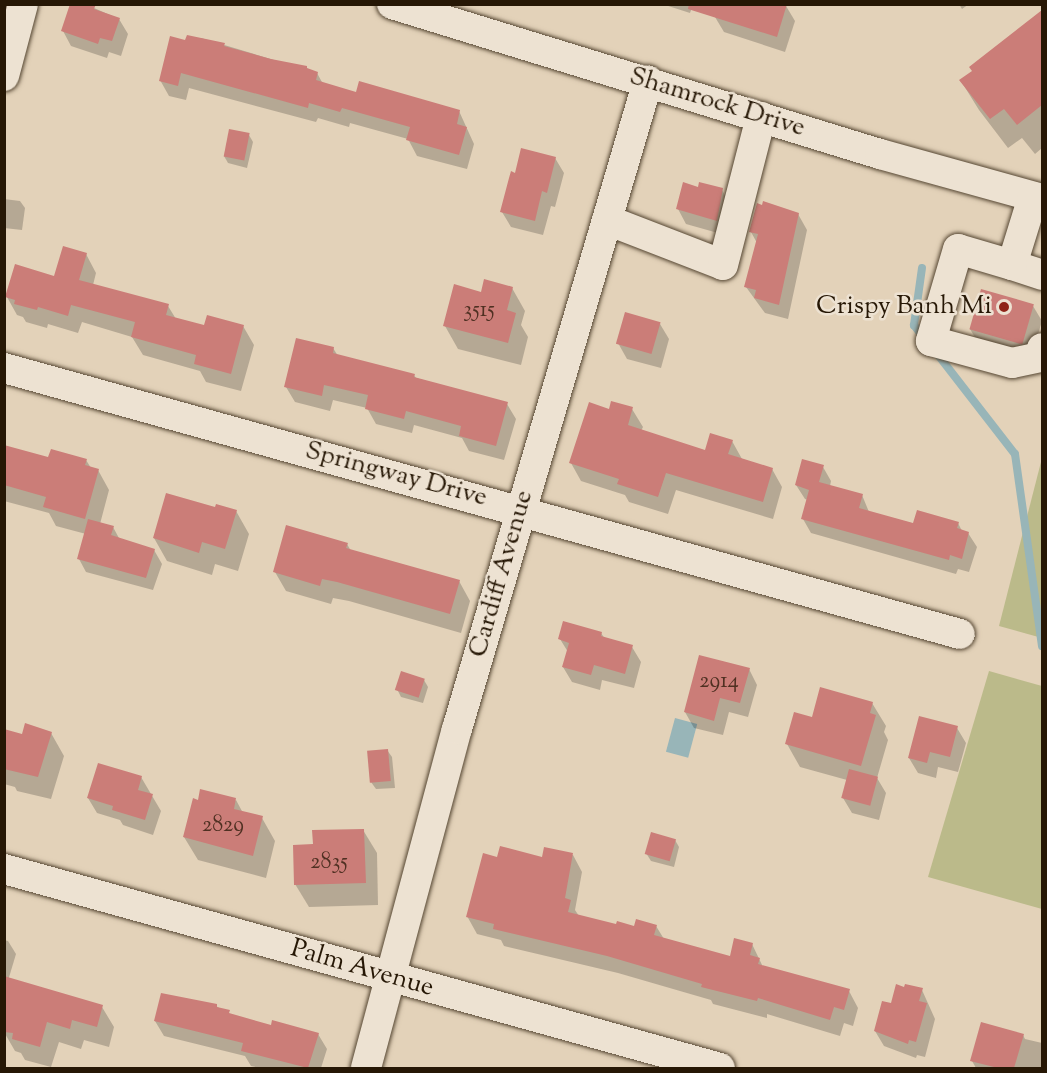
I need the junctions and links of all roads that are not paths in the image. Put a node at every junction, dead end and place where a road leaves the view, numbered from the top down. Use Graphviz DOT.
graph roads {
  1 [pos="23,4"];
  2 [pos="392,4"];
  3 [pos="4,75"];
  4 [pos="648,81"];
  5 [pos="760,117"];
  6 [pos="1038,198"];
  7 [pos="606,220"];
  8 [pos="1012,265"];
  9 [pos="1042,275"];
  10 [pos="1042,348"];
  11 [pos="4,368"];
  12 [pos="520,510"];
  13 [pos="960,634"];
  14 [pos="4,869"];
  15 [pos="390,976"];
  16 [pos="366,1068"];
  17 [pos="720,1068"];
  1 -- 3 [label="street"];
  2 -- 4 [label="street, Shamrock Drive"];
  4 -- 5 [label="street, Shamrock Drive"];
  4 -- 7 [label="street, Cardiff Avenue"];
  5 -- 6 [label="street, Shamrock Drive"];
  5 -- 7 [label="street"];
  6 -- 8 [label="street"];
  7 -- 12 [label="street, Cardiff Avenue"];
  8 -- 9 [label="street"];
  8 -- 10 [label="street"];
  11 -- 12 [label="street, Springway Drive"];
  12 -- 13 [label="street, Springway Drive"];
  12 -- 15 [label="street, Cardiff Avenue"];
  14 -- 15 [label="street, Palm Avenue"];
  15 -- 16 [label="street, Cardiff Avenue"];
  15 -- 17 [label="street, Palm Avenue"];
}
